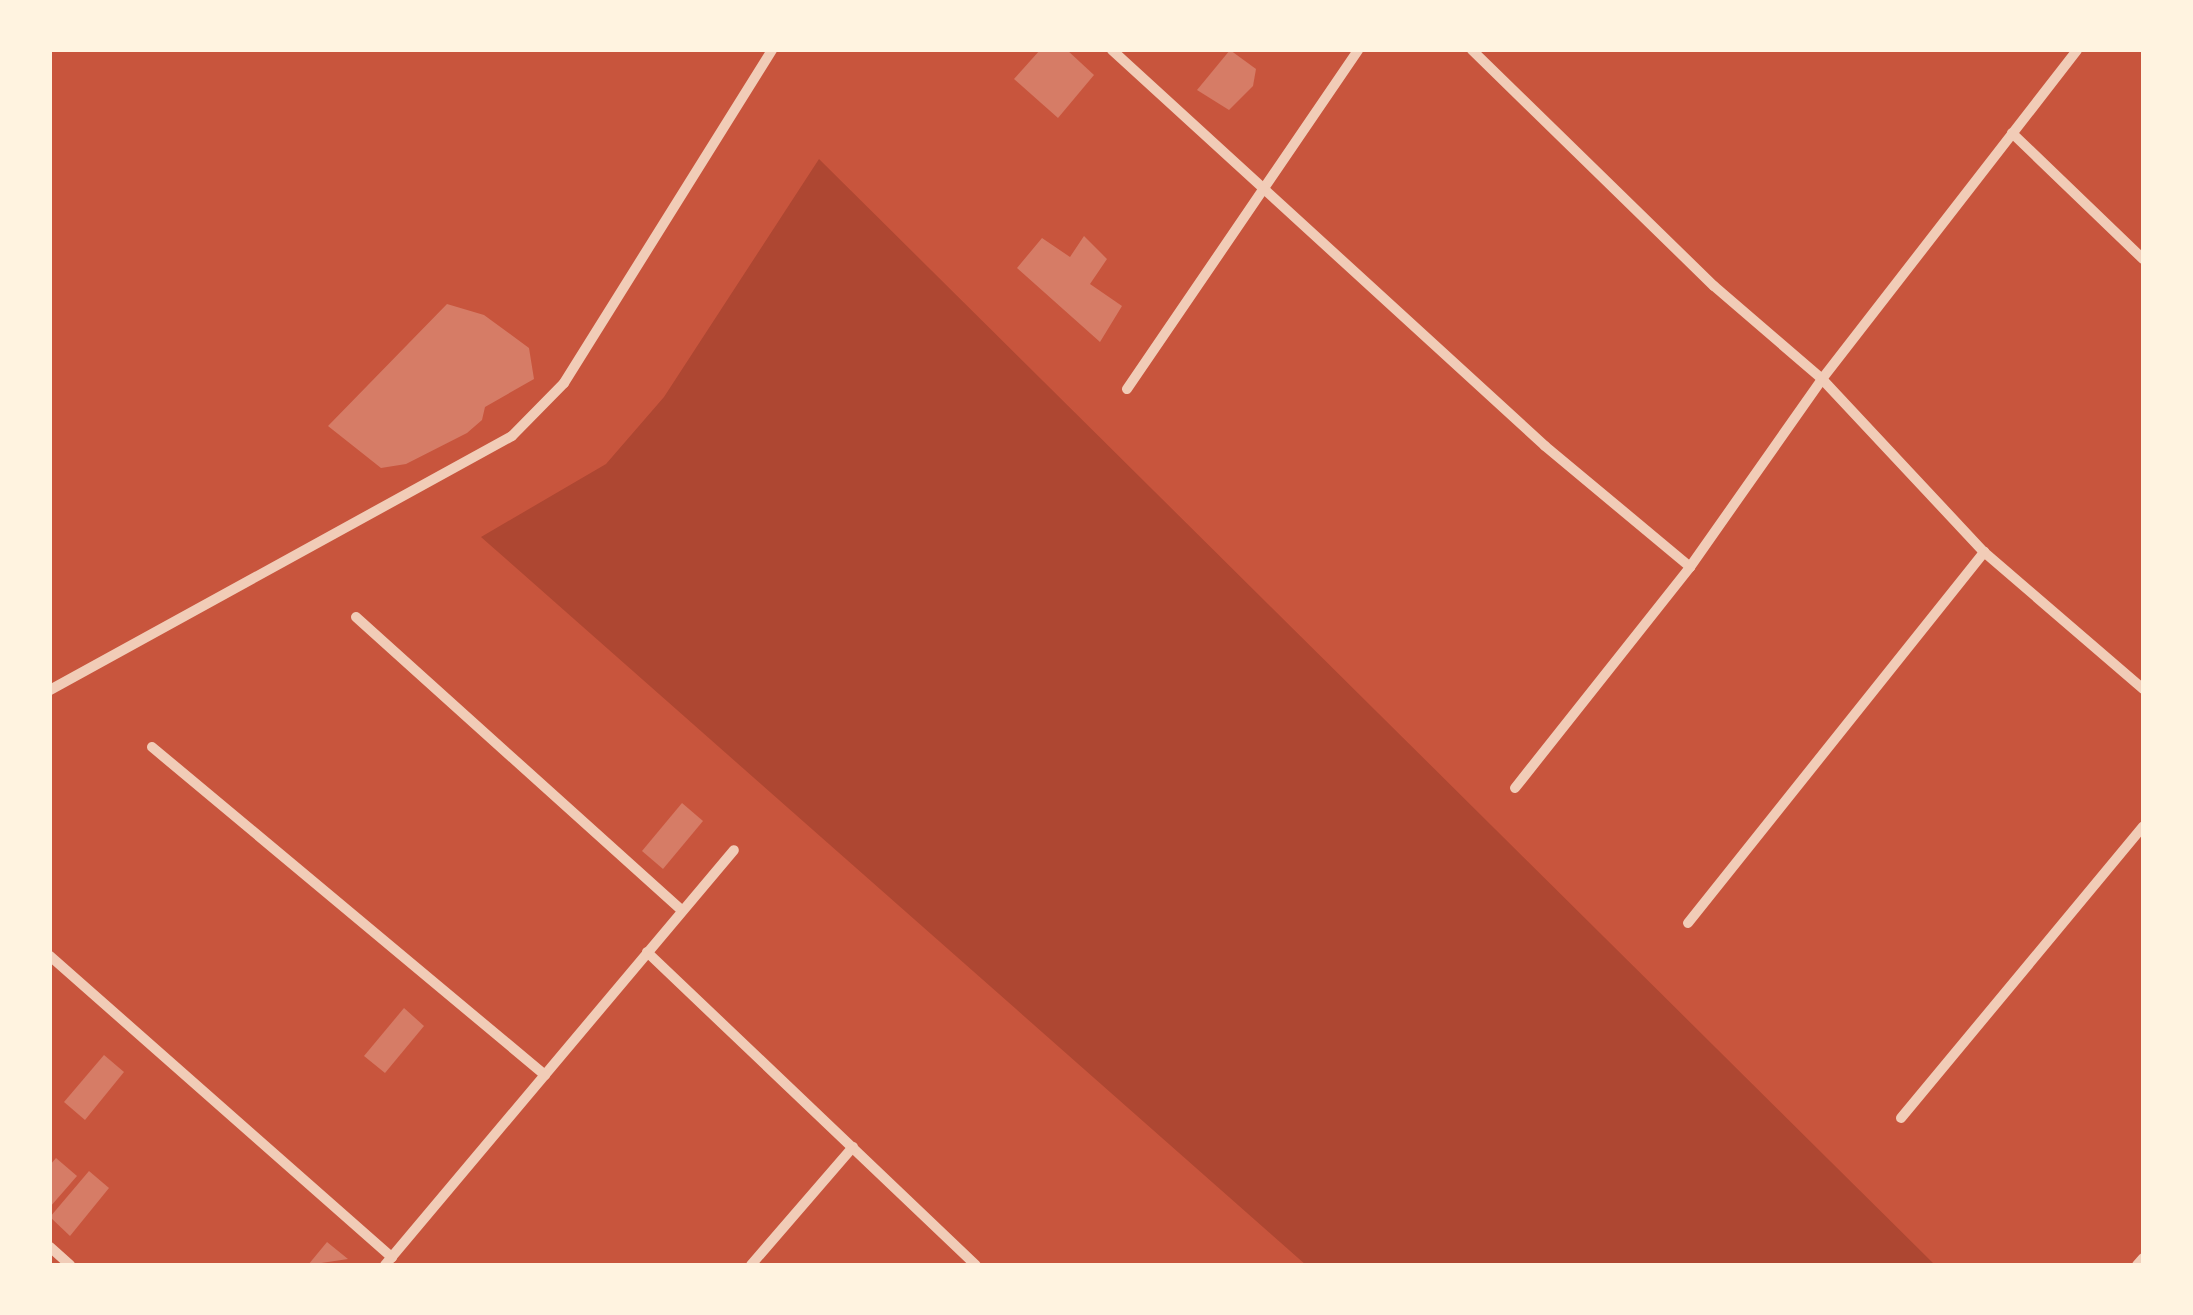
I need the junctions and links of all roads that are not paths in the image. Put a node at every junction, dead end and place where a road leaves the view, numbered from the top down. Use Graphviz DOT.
graph roads {
  1 [pos="772,50"];
  2 [pos="1112,50"];
  3 [pos="1358,50"];
  4 [pos="1472,50"];
  5 [pos="2077,50"];
  6 [pos="2012,133"];
  7 [pos="1262,192"];
  8 [pos="2143,259"];
  9 [pos="1822,379"];
  10 [pos="1127,389"];
  11 [pos="1984,552"];
  12 [pos="1690,567"];
  13 [pos="356,617"];
  14 [pos="2143,688"];
  15 [pos="50,690"];
  16 [pos="152,748"];
  17 [pos="1515,788"];
  18 [pos="2143,826"];
  19 [pos="734,850"];
  20 [pos="682,911"];
  21 [pos="1688,923"];
  22 [pos="647,952"];
  23 [pos="50,956"];
  24 [pos="545,1075"];
  25 [pos="1901,1118"];
  26 [pos="853,1147"];
  27 [pos="50,1247"];
  28 [pos="2143,1258"];
  29 [pos="388,1262"];
  30 [pos="70,1265"];
  31 [pos="751,1265"];
  32 [pos="976,1265"];
  33 [pos="2137,1265"];
  1 -- 15 [label="street"];
  2 -- 7 [label="street"];
  3 -- 7 [label="street"];
  4 -- 9 [label="street"];
  5 -- 6 [label="street"];
  6 -- 8 [label="street"];
  6 -- 9 [label="street"];
  7 -- 10 [label="street"];
  7 -- 12 [label="street"];
  9 -- 11 [label="street"];
  9 -- 12 [label="street"];
  11 -- 14 [label="street"];
  11 -- 21 [label="street"];
  12 -- 17 [label="street"];
  13 -- 20 [label="street"];
  16 -- 24 [label="street"];
  18 -- 25 [label="street"];
  19 -- 20 [label="street"];
  20 -- 22 [label="street"];
  22 -- 24 [label="street"];
  22 -- 26 [label="street"];
  23 -- 29 [label="street"];
  24 -- 29 [label="street"];
  26 -- 31 [label="street"];
  26 -- 32 [label="street"];
  27 -- 30 [label="street"];
  28 -- 33 [label="street"];
}
